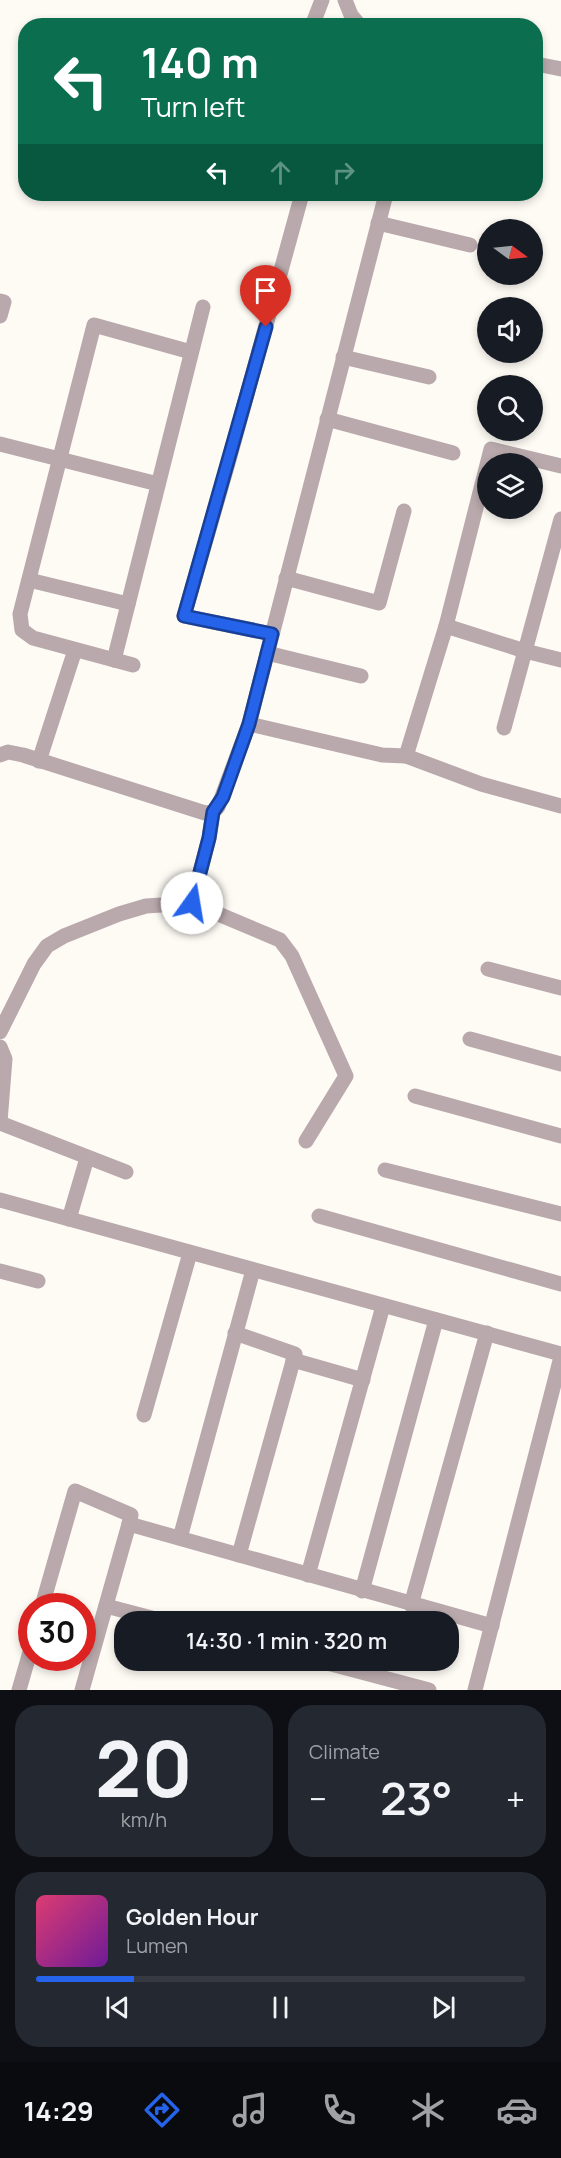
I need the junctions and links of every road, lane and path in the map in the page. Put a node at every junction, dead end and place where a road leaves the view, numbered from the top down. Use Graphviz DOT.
graph roads {
  1 [pos="322,0"];
  2 [pos="345,0"];
  3 [pos="315,18"];
  4 [pos="353,18"];
  5 [pos="543,65"];
  6 [pos="561,69"];
  7 [pos="300,201"];
  8 [pos="384,201"];
  9 [pos="378,223"];
  10 [pos="470,245"];
  11 [pos="0,301"];
  12 [pos="203,307"];
  13 [pos="0,316"];
  14 [pos="191,352"];
  15 [pos="344,357"];
  16 [pos="429,378"];
  17 [pos="327,419"];
  18 [pos="0,444"];
  19 [pos="453,453"];
  20 [pos="60,460"];
  21 [pos="561,466"];
  22 [pos="158,484"];
  23 [pos="404,511"];
  24 [pos="561,519"];
  25 [pos="286,578"];
  26 [pos="29,580"];
  27 [pos="128,604"];
  28 [pos="446,626"];
  29 [pos="272,634"];
  30 [pos="75,650"];
  31 [pos="525,651"];
  32 [pos="267,652"];
  33 [pos="114,660"];
  34 [pos="561,660"];
  35 [pos="133,665"];
  36 [pos="361,676"];
  37 [pos="249,724"];
  38 [pos="504,728"];
  39 [pos="0,755"];
  40 [pos="406,756"];
  41 [pos="39,761"];
  42 [pos="561,806"];
  43 [pos="213,812"];
  44 [pos="192,903"];
  45 [pos="488,969"];
  46 [pos="561,988"];
  47 [pos="0,1032"];
  48 [pos="470,1039"];
  49 [pos="0,1047"];
  50 [pos="560,1062"];
  51 [pos="415,1096"];
  52 [pos="0,1123"];
  53 [pos="561,1136"];
  54 [pos="306,1141"];
  55 [pos="87,1158"];
  56 [pos="386,1170"];
  57 [pos="126,1172"];
  58 [pos="0,1200"];
  59 [pos="561,1214"];
  60 [pos="319,1216"];
  61 [pos="69,1219"];
  62 [pos="190,1253"];
  63 [pos="252,1270"];
  64 [pos="0,1271"];
  65 [pos="38,1281"];
  66 [pos="561,1284"];
  67 [pos="383,1305"];
  68 [pos="436,1320"];
  69 [pos="236,1333"];
  70 [pos="487,1334"];
  71 [pos="561,1355"];
  72 [pos="293,1360"];
  73 [pos="363,1380"];
  74 [pos="144,1415"];
  75 [pos="129,1524"];
  76 [pos="180,1538"];
  77 [pos="239,1555"];
  78 [pos="308,1575"];
  79 [pos="362,1591"];
  80 [pos="46,1593"];
  81 [pos="411,1605"];
  82 [pos="106,1606"];
  83 [pos="125,1611"];
  84 [pos="492,1626"];
  85 [pos="24,1671"];
  86 [pos="357,1671"];
  87 [pos="88,1689"];
  88 [pos="19,1690"];
  89 [pos="429,1690"];
  90 [pos="475,1690"];
  1 -- 3 [label="street"];
  2 -- 4 [label="street"];
  5 -- 6 [label="street"];
  7 -- 29 [label="street"];
  8 -- 9 [label="street"];
  9 -- 10 [label="street"];
  9 -- 15 [label="street"];
  11 -- 13 [label="street"];
  12 -- 14 [label="street"];
  14 -- 20 [label="street"];
  14 -- 22 [label="street"];
  15 -- 16 [label="street"];
  15 -- 17 [label="street"];
  17 -- 19 [label="street"];
  17 -- 25 [label="street"];
  18 -- 20 [label="street"];
  20 -- 22 [label="street"];
  20 -- 26 [label="street"];
  21 -- 28 [label="street"];
  22 -- 27 [label="street"];
  23 -- 25 [label="street"];
  24 -- 31 [label="street"];
  25 -- 29 [label="street"];
  26 -- 27 [label="street"];
  26 -- 30 [label="street"];
  27 -- 33 [label="street"];
  28 -- 31 [label="street"];
  28 -- 40 [label="street"];
  29 -- 32 [label="street"];
  30 -- 33 [label="street"];
  30 -- 41 [label="street"];
  31 -- 34 [label="street"];
  31 -- 38 [label="street"];
  32 -- 36 [label="street"];
  32 -- 37 [label="street"];
  33 -- 35 [label="street"];
  37 -- 40 [label="street"];
  37 -- 43 [label="street"];
  39 -- 41 [label="street"];
  40 -- 42 [label="street"];
  41 -- 43 [label="street"];
  43 -- 44 [label="street"];
  44 -- 47 [label="street"];
  44 -- 54 [label="street"];
  45 -- 46 [label="street"];
  48 -- 50 [label="street"];
  49 -- 52 [label="street"];
  51 -- 53 [label="street"];
  52 -- 55 [label="street"];
  55 -- 57 [label="street"];
  55 -- 61 [label="street"];
  56 -- 59 [label="street"];
  58 -- 61 [label="street"];
  60 -- 66 [label="street"];
  61 -- 62 [label="street"];
  62 -- 63 [label="street"];
  62 -- 74 [label="street"];
  63 -- 67 [label="street"];
  63 -- 69 [label="street"];
  64 -- 65 [label="street"];
  67 -- 68 [label="street"];
  67 -- 73 [label="street"];
  68 -- 70 [label="street"];
  68 -- 79 [label="street"];
  69 -- 72 [label="street"];
  69 -- 76 [label="street"];
  70 -- 71 [label="street"];
  70 -- 81 [label="street"];
  71 -- 84 [label="street"];
  72 -- 73 [label="street"];
  72 -- 77 [label="street"];
  73 -- 78 [label="street"];
  75 -- 76 [label="street"];
  75 -- 80 [label="street"];
  75 -- 82 [label="street"];
  76 -- 77 [label="street"];
  77 -- 78 [label="street"];
  78 -- 79 [label="street"];
  79 -- 81 [label="street"];
  81 -- 84 [label="street"];
  82 -- 83 [label="street"];
  82 -- 87 [label="street"];
  84 -- 90 [label="street"];
  85 -- 88 [label="street"];
  86 -- 89 [label="street"];
}
